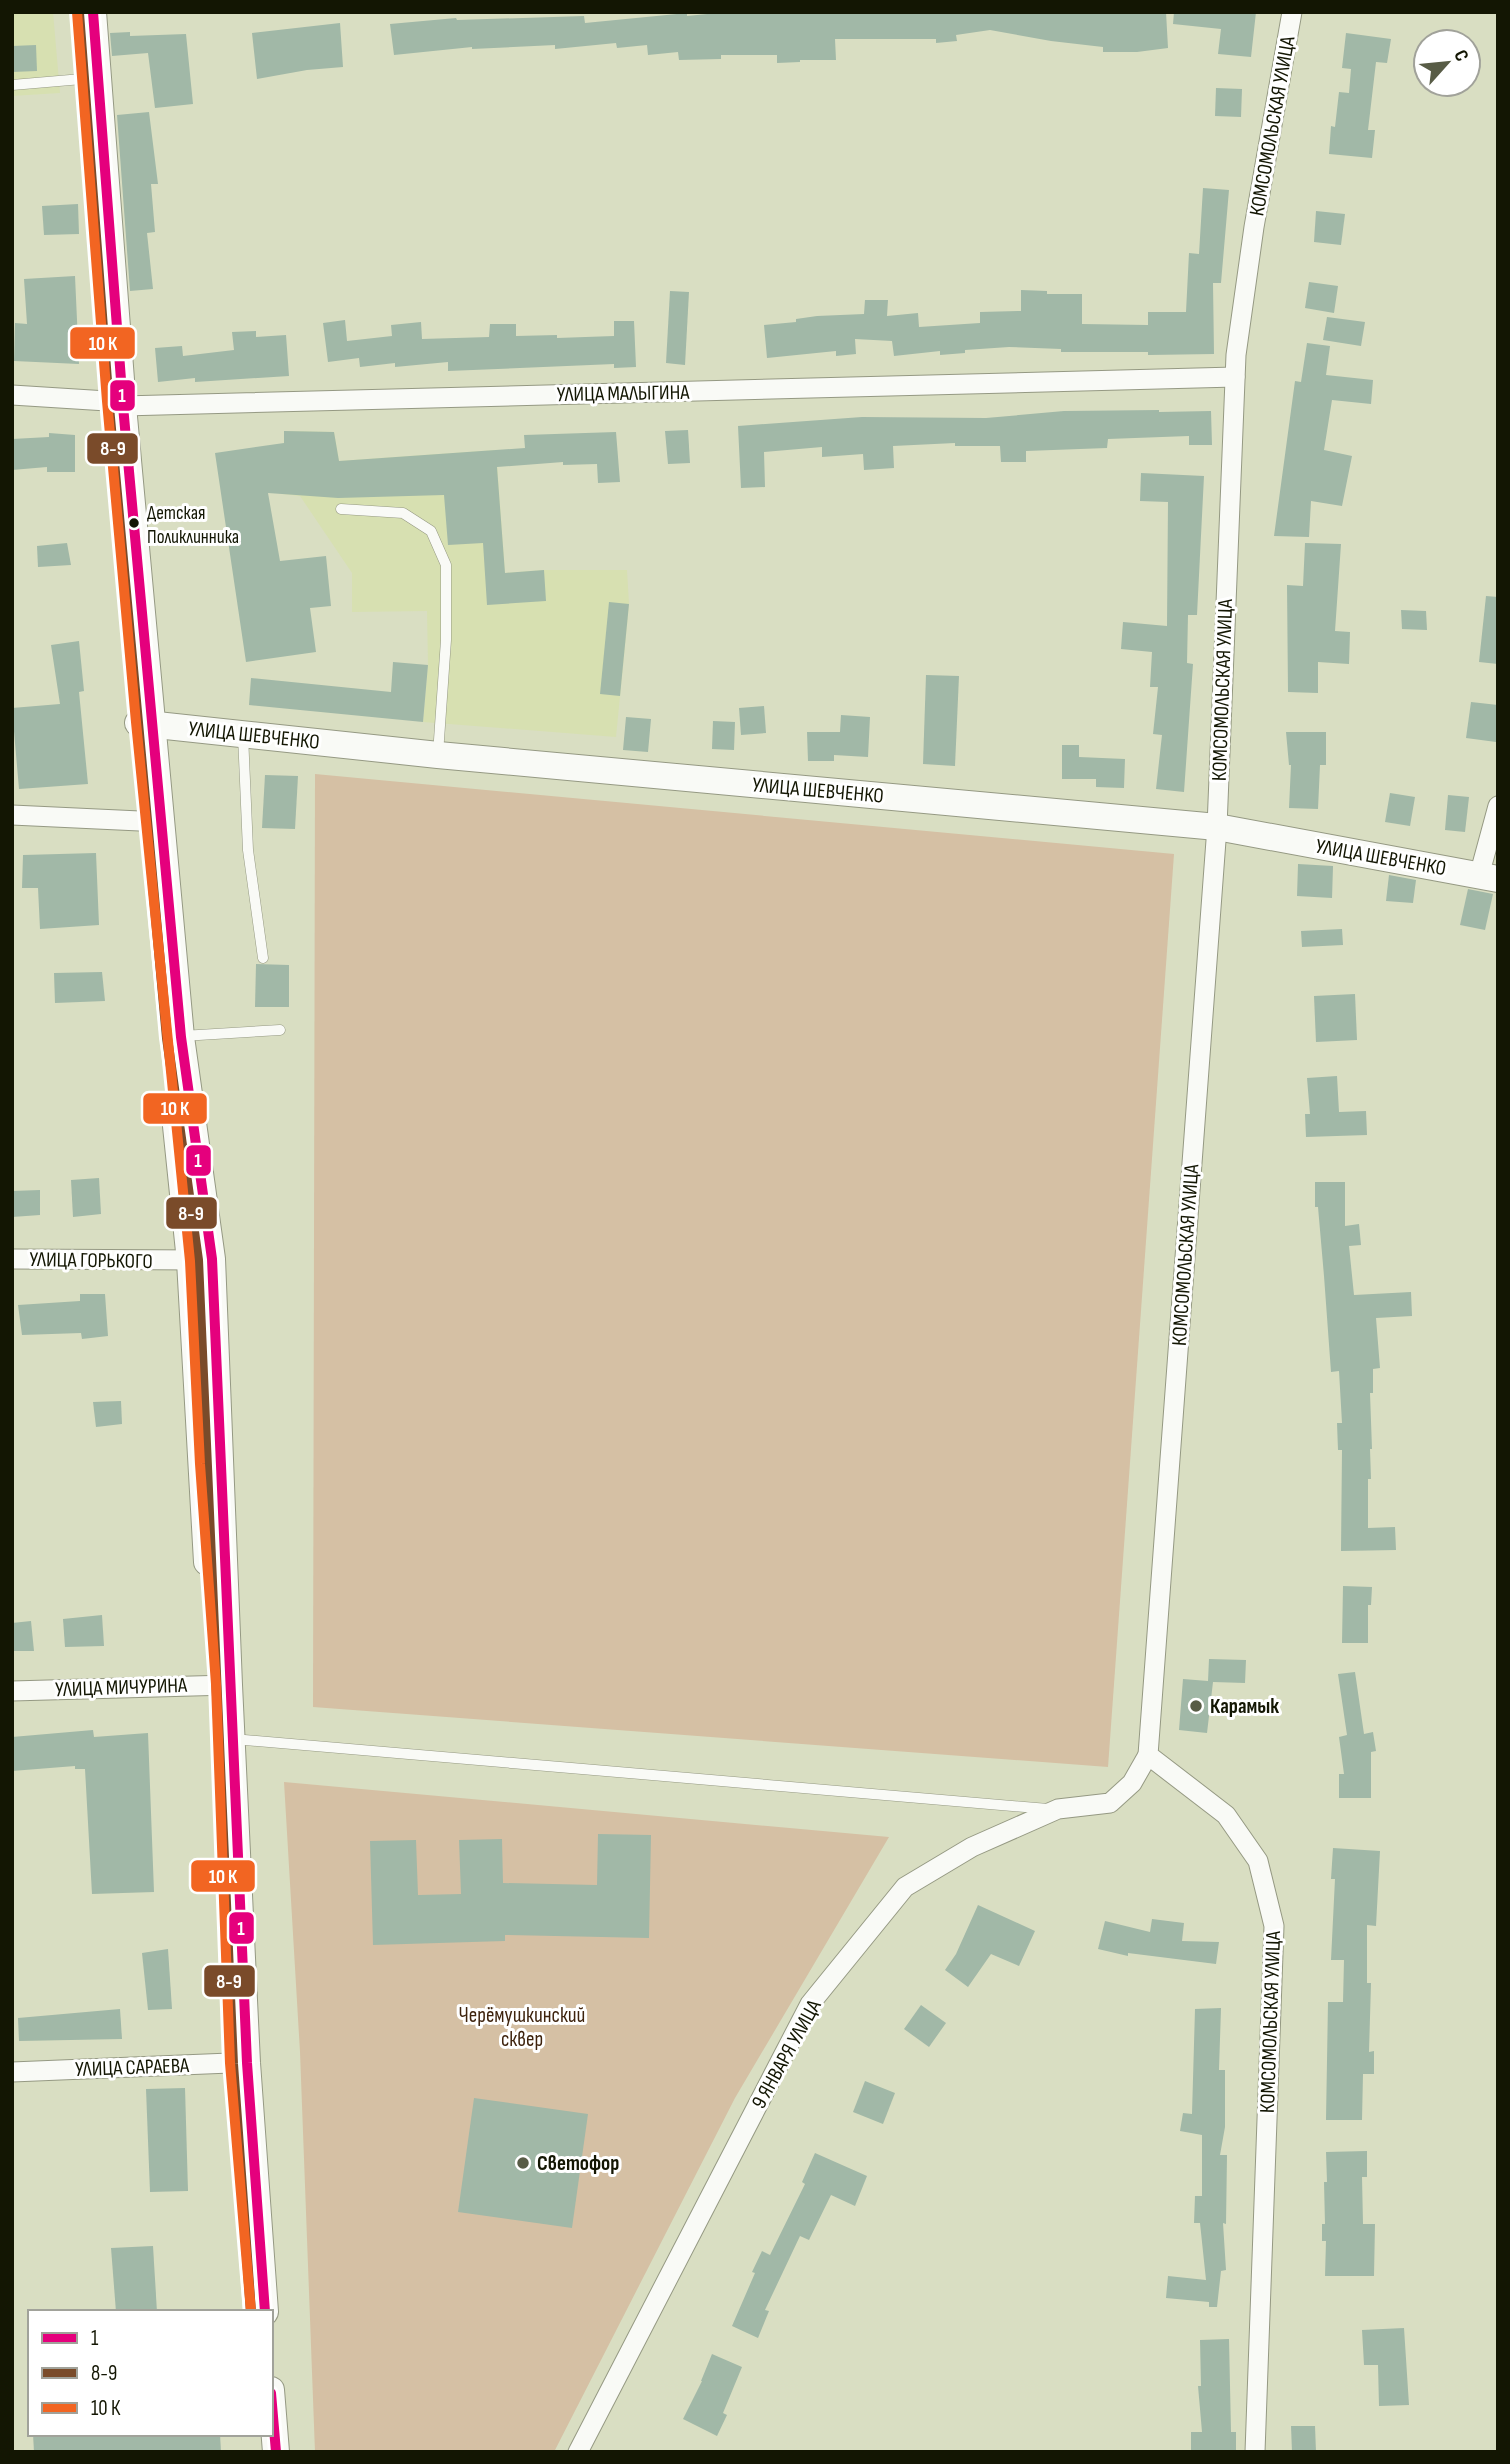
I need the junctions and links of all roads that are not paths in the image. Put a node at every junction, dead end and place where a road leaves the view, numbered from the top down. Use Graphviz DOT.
graph roads {
  1 [pos="77,12"];
  2 [pos="93,12"];
  3 [pos="1292,12"];
  4 [pos="82,79"];
  5 [pos="12,85"];
  6 [pos="1235,377"];
  7 [pos="12,395"];
  8 [pos="115,403"];
  9 [pos="341,509"];
  10 [pos="144,723"];
  11 [pos="243,734"];
  12 [pos="438,755"];
  13 [pos="1498,806"];
  14 [pos="12,815"];
  15 [pos="153,821"];
  16 [pos="1217,827"];
  17 [pos="1488,877"];
  18 [pos="262,958"];
  19 [pos="280,1030"];
  20 [pos="181,1037"];
  21 [pos="12,1259"];
  22 [pos="201,1260"];
  23 [pos="222,1684"];
  24 [pos="12,1691"];
  25 [pos="232,1739"];
  26 [pos="1148,1755"];
  27 [pos="1058,1809"];
  28 [pos="238,2056"];
  29 [pos="12,2072"];
  30 [pos="251,2310"];
  31 [pos="265,2310"];
  32 [pos="273,2415"];
  33 [pos="276,2452"];
  34 [pos="578,2452"];
  35 [pos="1255,2452"];
  1 -- 4 [label="main road"];
  2 -- 8 [label="main road"];
  3 -- 6 [label="street, КОМСОМОЛЬСКАЯ УЛИЦА"];
  4 -- 5 [label="lane"];
  4 -- 8 [label="main road"];
  6 -- 8 [label="street, УЛИЦА МАЛЫГИНА"];
  6 -- 16 [label="street, КОМСОМОЛЬСКАЯ УЛИЦА"];
  7 -- 8 [label="street, УЛИЦА МАЛЫГИНА"];
  8 -- 10 [label="main road"];
  9 -- 12 [label="lane"];
  10 -- 11 [label="main road, УЛИЦА ШЕВЧЕНКО"];
  10 -- 15 [label="main road"];
  11 -- 12 [label="main road, УЛИЦА ШЕВЧЕНКО"];
  11 -- 18 [label="lane"];
  12 -- 16 [label="main road, УЛИЦА ШЕВЧЕНКО"];
  13 -- 17 [label="street"];
  14 -- 15 [label="street"];
  15 -- 20 [label="main road"];
  15 -- 22 [label="main road"];
  16 -- 17 [label="main road, УЛИЦА ШЕВЧЕНКО"];
  16 -- 26 [label="street, КОМСОМОЛЬСКАЯ УЛИЦА"];
  19 -- 20 [label="lane"];
  20 -- 22 [label="main road"];
  21 -- 22 [label="street, УЛИЦА ГОРЬКОГО"];
  22 -- 23 [label="main road"];
  23 -- 24 [label="street, УЛИЦА МИЧУРИНА"];
  23 -- 25 [label="main road"];
  23 -- 28 [label="main road"];
  25 -- 27 [label="lane"];
  25 -- 28 [label="main road"];
  26 -- 27 [label="street, 9 ЯНВАРЯ УЛИЦА"];
  26 -- 35 [label="street, КОМСОМОЛЬСКАЯ УЛИЦА"];
  27 -- 34 [label="street, 9 ЯНВАРЯ УЛИЦА"];
  28 -- 29 [label="street, УЛИЦА САРАЕВА"];
  28 -- 30 [label="main road"];
  28 -- 31 [label="main road"];
  32 -- 33 [label="main road"];
}
